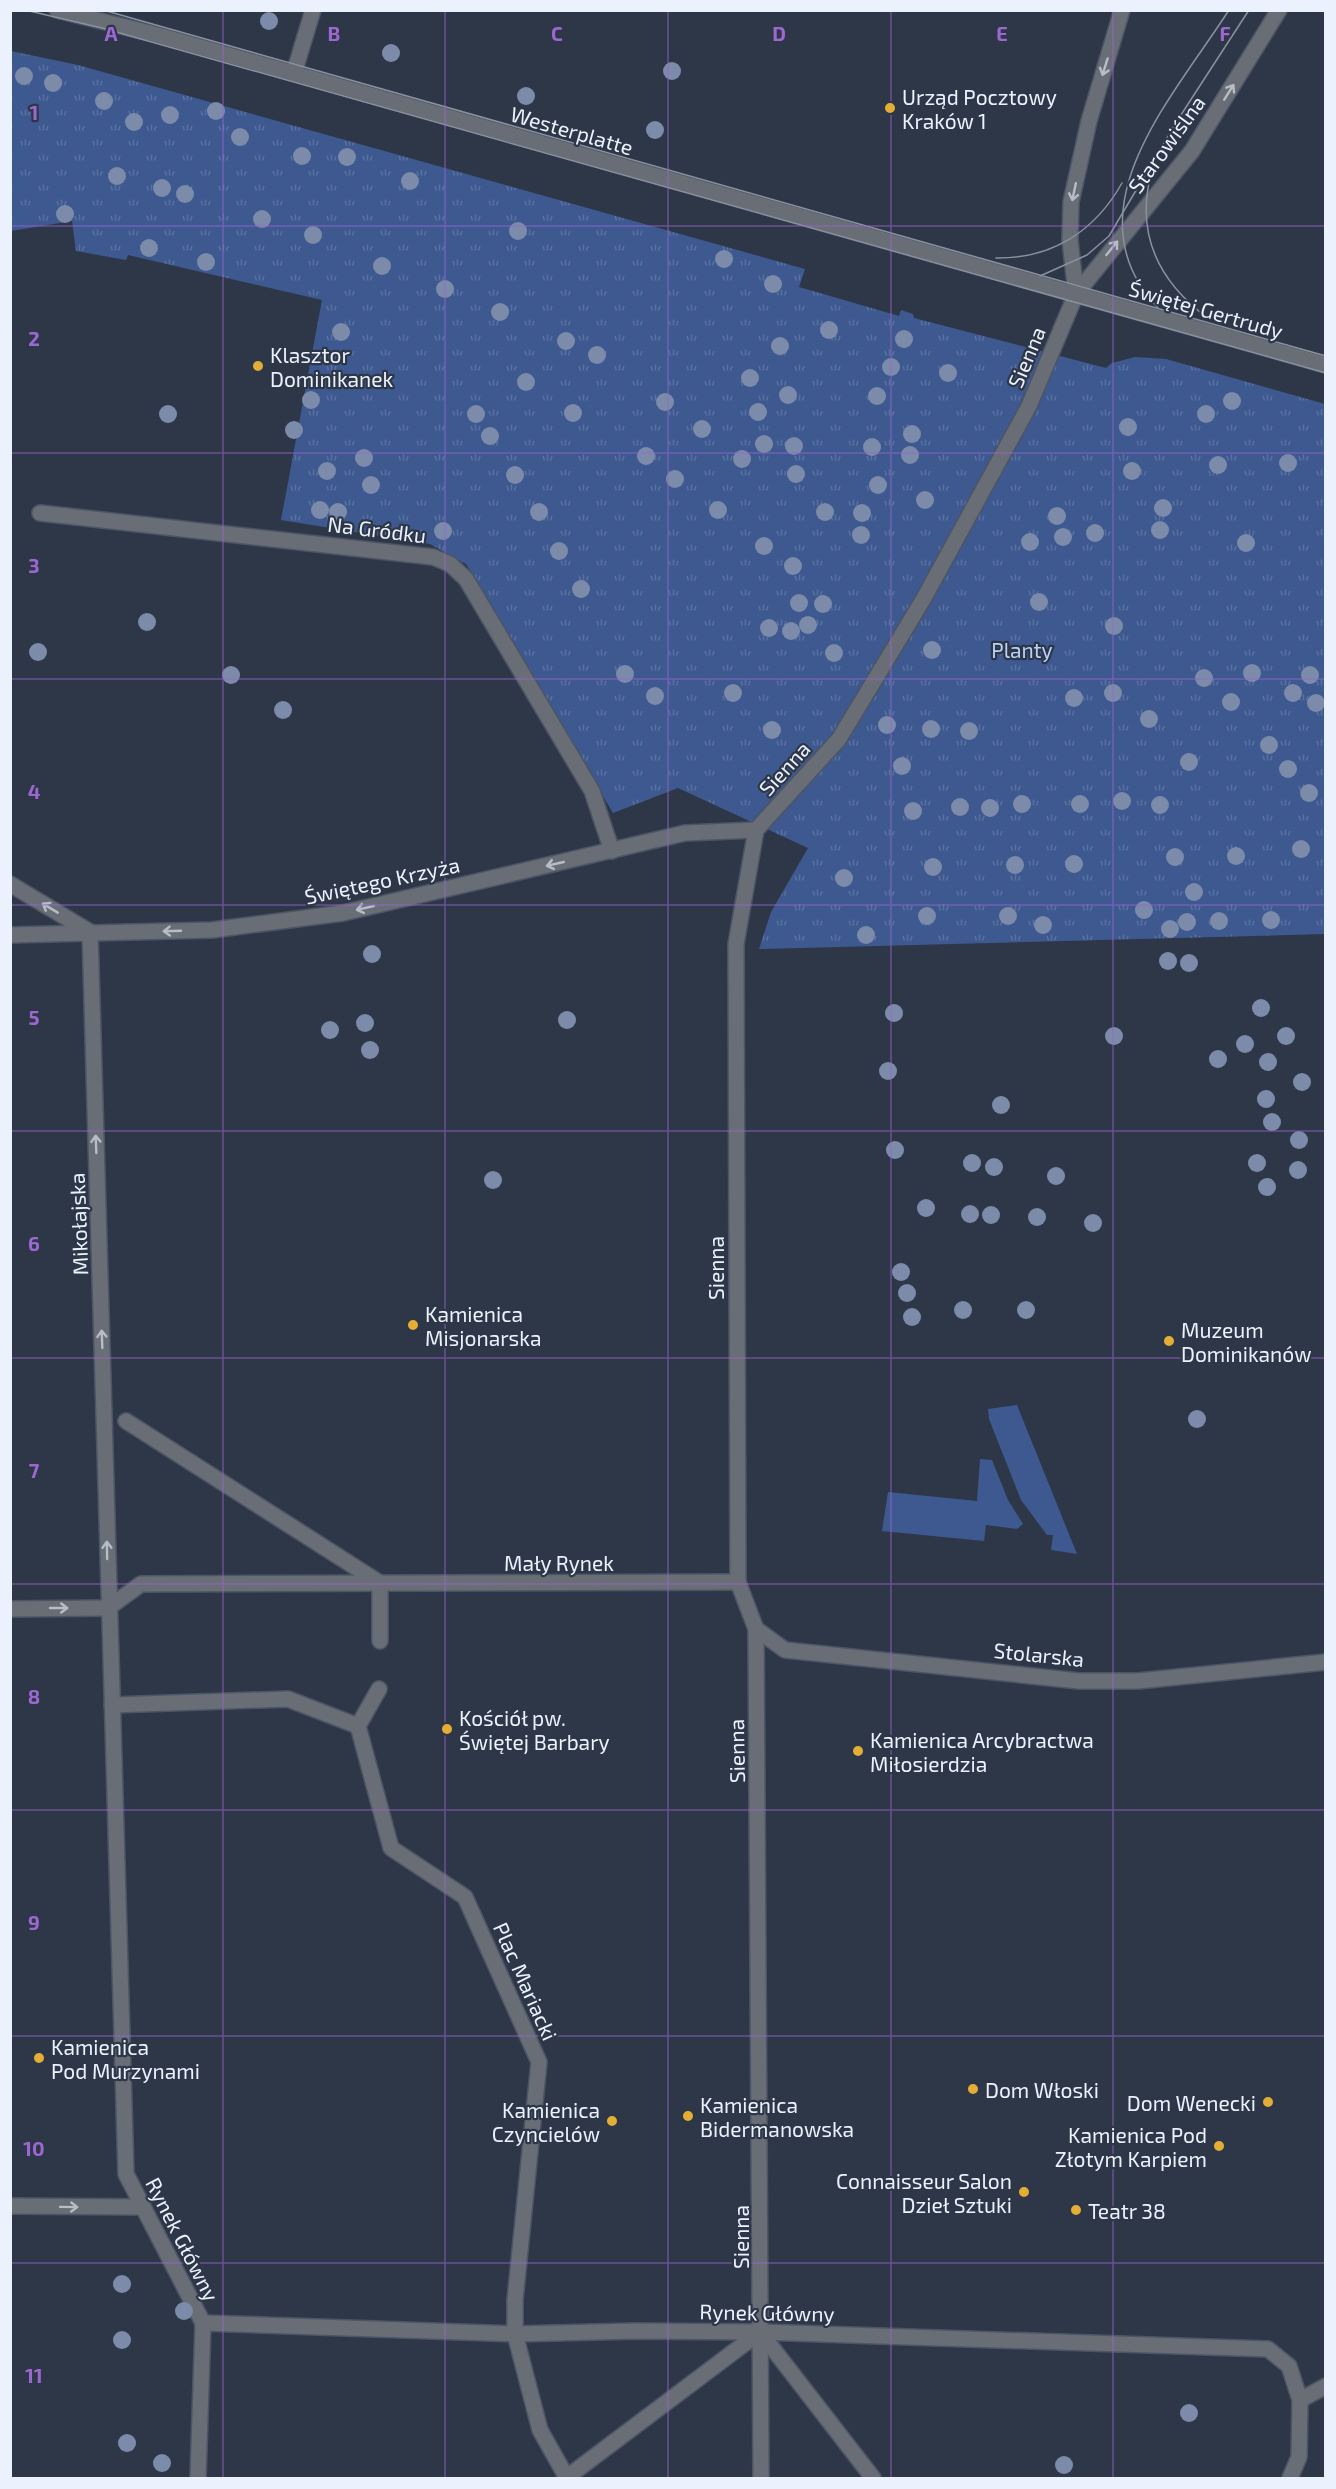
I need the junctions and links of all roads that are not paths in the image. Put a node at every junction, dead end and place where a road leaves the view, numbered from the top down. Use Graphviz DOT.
graph roads {
  1 [pos="57,10"];
  2 [pos="313,10"];
  3 [pos="1122,10"];
  4 [pos="1279,10"];
  5 [pos="294,74"];
  6 [pos="1076,294"];
  7 [pos="1326,365"];
  8 [pos="40,513"];
  9 [pos="756,830"];
  10 [pos="612,851"];
  11 [pos="10,884"];
  12 [pos="90,932"];
  13 [pos="10,934"];
  14 [pos="126,1421"];
  15 [pos="738,1582"];
  16 [pos="380,1583"];
  17 [pos="108,1608"];
  18 [pos="10,1609"];
  19 [pos="756,1629"];
  20 [pos="380,1641"];
  21 [pos="1326,1662"];
  22 [pos="380,1689"];
  23 [pos="112,1705"];
  24 [pos="358,1726"];
  25 [pos="10,2206"];
  26 [pos="143,2207"];
  27 [pos="203,2323"];
  28 [pos="760,2332"];
  29 [pos="515,2334"];
  30 [pos="1326,2386"];
  31 [pos="1300,2400"];
  32 [pos="198,2478"];
  33 [pos="567,2478"];
  34 [pos="761,2478"];
  35 [pos="873,2478"];
  36 [pos="1290,2478"];
  1 -- 5 [label="street, Westerplatte"];
  2 -- 5 [label="street"];
  3 -- 6 [label="street, one-way"];
  6 -- 4 [label="street, Starowiślna, one-way"];
  5 -- 6 [label="street, Westerplatte"];
  6 -- 7 [label="street, Świętej Gertrudy"];
  6 -- 9 [label="street, Sienna"];
  8 -- 10 [label="street, Na Gródku"];
  9 -- 10 [label="street, Świętego Krzyża"];
  9 -- 15 [label="street, Sienna"];
  10 -- 12 [label="street, Świętego Krzyża, one-way"];
  12 -- 11 [label="street, one-way"];
  12 -- 13 [label="street, Świętego Krzyża"];
  17 -- 12 [label="street, Mikołajska, one-way"];
  14 -- 16 [label="street"];
  15 -- 16 [label="street, Mały Rynek"];
  15 -- 19 [label="street, Sienna"];
  16 -- 17 [label="street, Mały Rynek"];
  16 -- 20 [label="street"];
  18 -- 17 [label="street, one-way"];
  17 -- 23 [label="street"];
  19 -- 21 [label="street, Stolarska"];
  19 -- 28 [label="street, Sienna"];
  22 -- 24 [label="street"];
  23 -- 24 [label="street"];
  23 -- 26 [label="street, Rynek Główny"];
  24 -- 29 [label="street, Plac Mariacki"];
  25 -- 26 [label="street, one-way"];
  26 -- 27 [label="street, Rynek Główny"];
  27 -- 29 [label="street, Rynek Główny"];
  27 -- 32 [label="street, Rynek Główny"];
  28 -- 29 [label="street, Rynek Główny"];
  28 -- 31 [label="street, Rynek Główny"];
  28 -- 33 [label="street"];
  28 -- 34 [label="street, Sienna"];
  28 -- 35 [label="street"];
  29 -- 33 [label="street, Plac Mariacki"];
  30 -- 31 [label="street"];
  31 -- 36 [label="street, Rynek Główny"];
}
